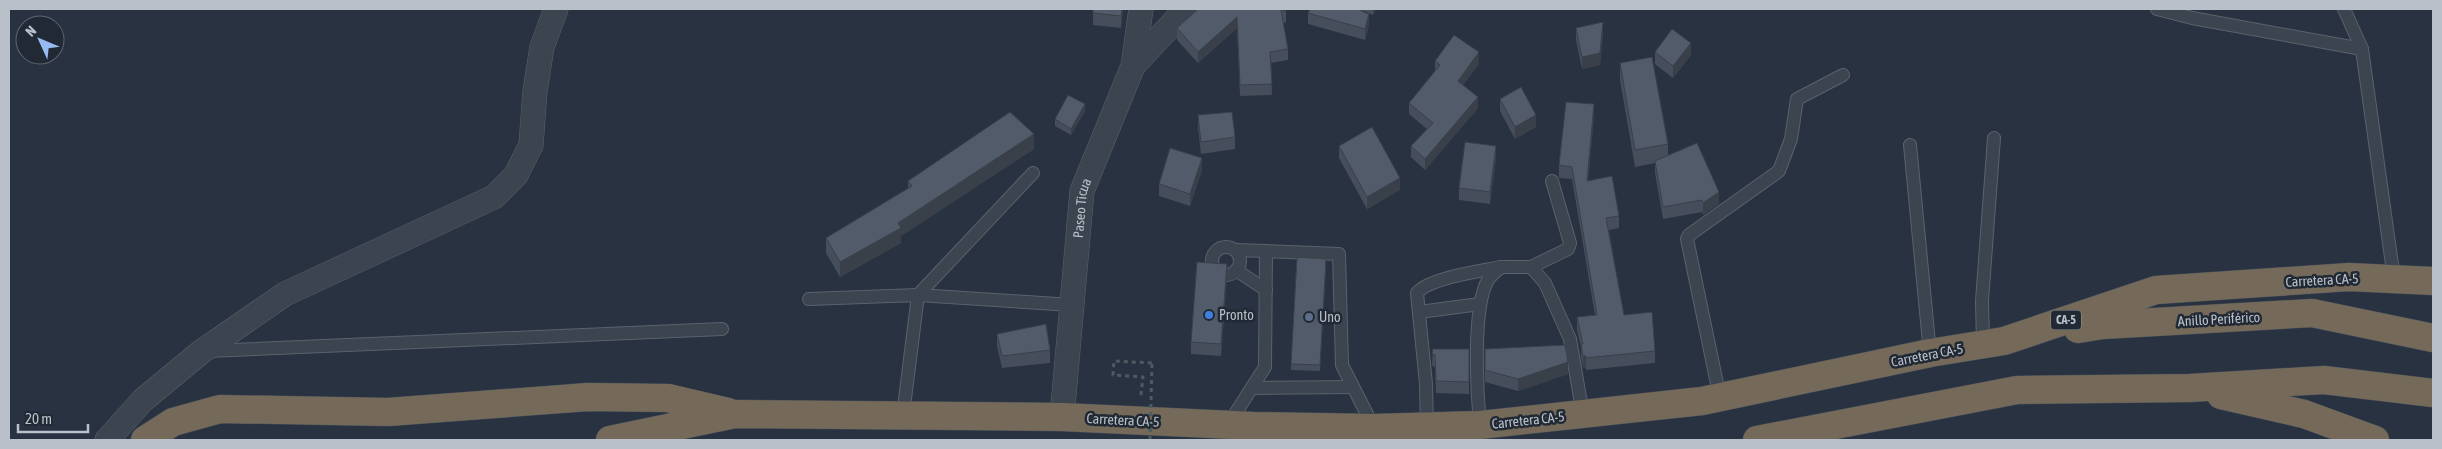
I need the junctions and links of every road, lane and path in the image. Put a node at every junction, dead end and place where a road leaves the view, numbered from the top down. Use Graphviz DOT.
graph roads {
  1 [pos="556,9"];
  2 [pos="1141,9"];
  3 [pos="1186,9"];
  4 [pos="2157,9"];
  5 [pos="2344,9"];
  6 [pos="2362,49"];
  7 [pos="1133,66"];
  8 [pos="1843,75"];
  9 [pos="1994,138"];
  10 [pos="1910,145"];
  11 [pos="1033,174"];
  12 [pos="1552,181"];
  13 [pos="1235,250"];
  14 [pos="1266,251"];
  15 [pos="1502,267"];
  16 [pos="1531,267"];
  17 [pos="1236,270"];
  18 [pos="2394,279"];
  19 [pos="2433,280"];
  20 [pos="1266,290"];
  21 [pos="918,295"];
  22 [pos="809,299"];
  23 [pos="1480,304"];
  24 [pos="1072,305"];
  25 [pos="1419,312"];
  26 [pos="722,329"];
  27 [pos="2433,338"];
  28 [pos="1994,342"];
  29 [pos="201,352"];
  30 [pos="1930,353"];
  31 [pos="1143,377"];
  32 [pos="1353,387"];
  33 [pos="1252,388"];
  34 [pos="2190,388"];
  35 [pos="2433,393"];
  36 [pos="1720,398"];
  37 [pos="735,414"];
  38 [pos="1583,414"];
  39 [pos="903,416"];
  40 [pos="1062,417"];
  41 [pos="1228,425"];
  42 [pos="1480,425"];
  43 [pos="1427,426"];
  44 [pos="1374,428"];
  45 [pos="107,440"];
  46 [pos="145,440"];
  47 [pos="610,440"];
  48 [pos="1150,440"];
  49 [pos="1757,440"];
  50 [pos="2374,440"];
  1 -- 29 [label="street"];
  2 -- 7 [label="street, Paseo Ticua"];
  3 -- 7 [label="street"];
  4 -- 6 [label="lane"];
  5 -- 6 [label="lane"];
  6 -- 18 [label="lane"];
  7 -- 24 [label="street, Paseo Ticua"];
  8 -- 36 [label="lane"];
  9 -- 28 [label="lane"];
  10 -- 30 [label="lane"];
  11 -- 21 [label="lane"];
  12 -- 16 [label="lane"];
  13 -- 14 [label="lane"];
  13 -- 17 [label="lane"];
  13 -- 17 [label="lane"];
  14 -- 20 [label="lane"];
  14 -- 32 [label="lane"];
  15 -- 16 [label="lane"];
  15 -- 23 [label="lane"];
  15 -- 25 [label="lane"];
  16 -- 38 [label="lane"];
  17 -- 20 [label="lane"];
  18 -- 19 [label="highway, Carretera CA-5 / CA-5"];
  18 -- 28 [label="highway, Carretera CA-5 / CA-5"];
  20 -- 33 [label="lane"];
  21 -- 22 [label="lane"];
  21 -- 24 [label="lane"];
  21 -- 39 [label="lane"];
  23 -- 25 [label="lane"];
  23 -- 42 [label="lane"];
  24 -- 40 [label="street, Paseo Ticua"];
  25 -- 43 [label="lane"];
  26 -- 29 [label="lane"];
  27 -- 28 [label="highway, Anillo Periférico"];
  28 -- 30 [label="highway, Carretera CA-5 / CA-5"];
  29 -- 45 [label="street"];
  30 -- 36 [label="highway, Carretera CA-5 / CA-5"];
  31 -- 48 [label="path, bridge"];
  32 -- 33 [label="lane"];
  32 -- 44 [label="lane"];
  33 -- 41 [label="lane"];
  34 -- 35 [label="highway"];
  34 -- 49 [label="highway"];
  34 -- 50 [label="highway"];
  36 -- 38 [label="highway, Carretera CA-5 / CA-5"];
  37 -- 39 [label="highway, Carretera CA-5 / CA-5"];
  37 -- 46 [label="highway"];
  37 -- 47 [label="highway, Carretera CA-5 / CA-5"];
  38 -- 42 [label="highway, Carretera CA-5 / CA-5"];
  39 -- 40 [label="highway, Carretera CA-5 / CA-5"];
  40 -- 41 [label="highway, Carretera CA-5 / CA-5"];
  41 -- 44 [label="highway, Carretera CA-5 / CA-5"];
  42 -- 43 [label="highway, Carretera CA-5 / CA-5"];
  43 -- 44 [label="highway, Carretera CA-5 / CA-5"];
}
